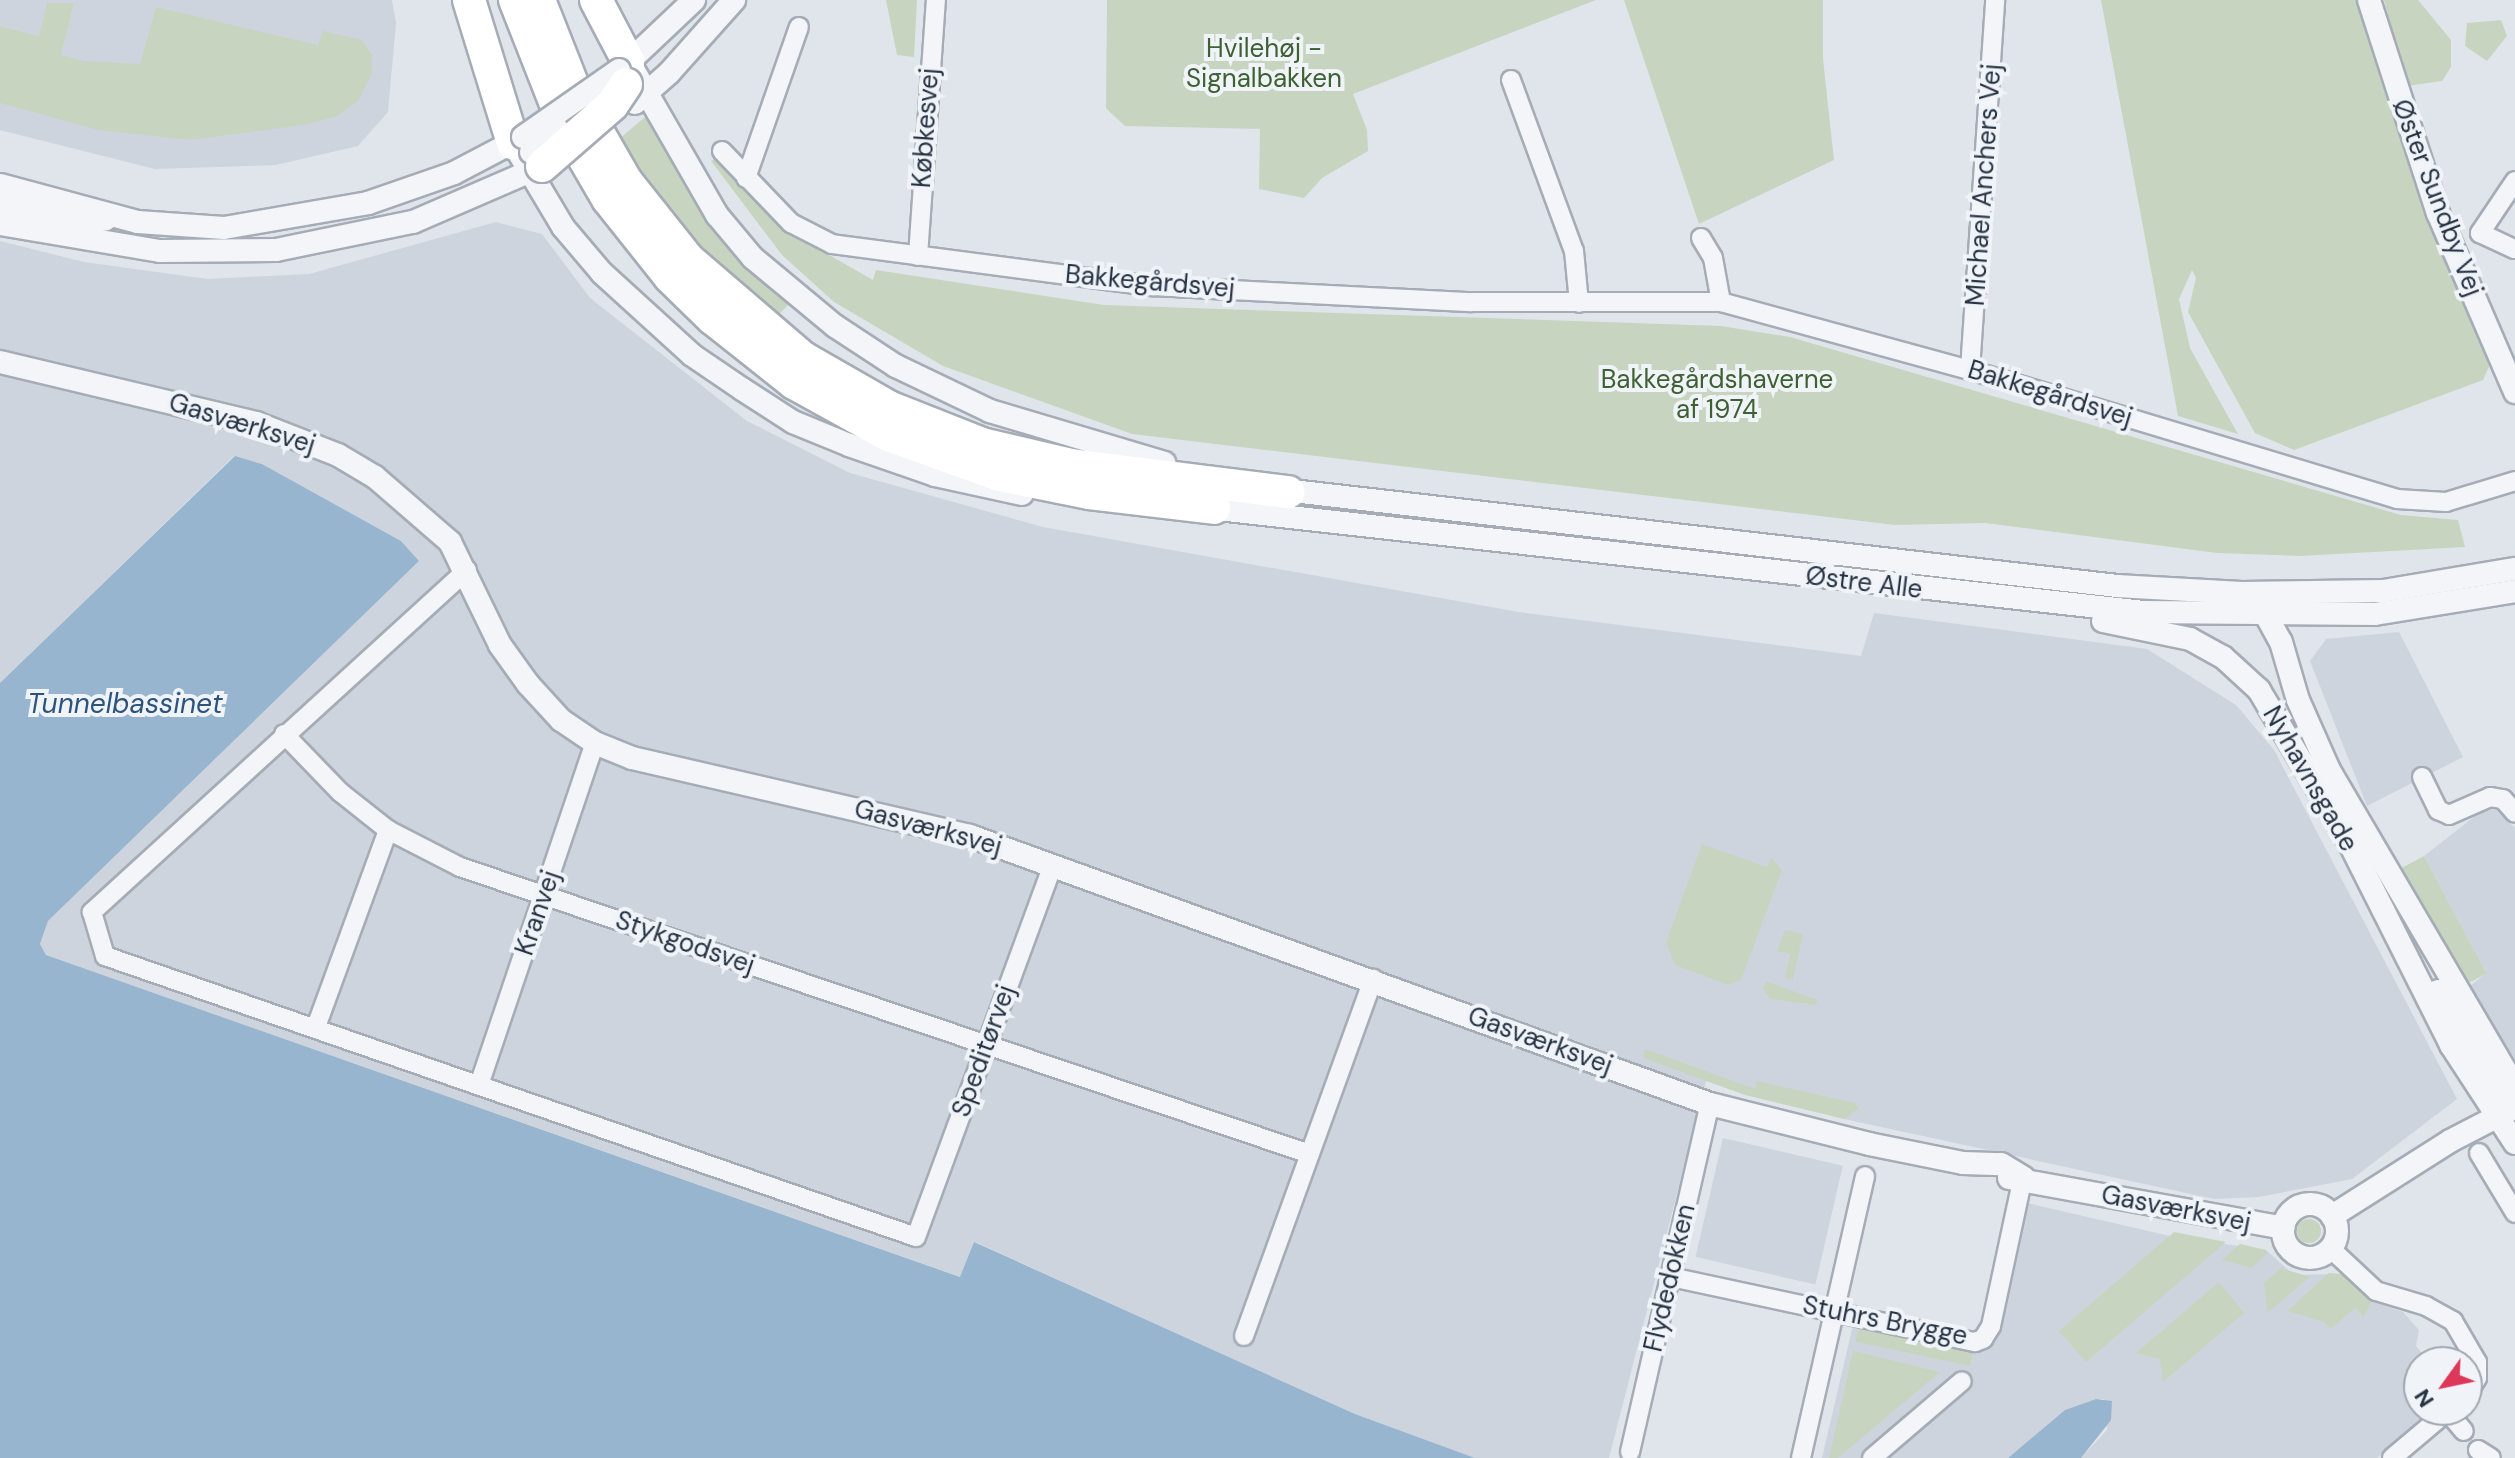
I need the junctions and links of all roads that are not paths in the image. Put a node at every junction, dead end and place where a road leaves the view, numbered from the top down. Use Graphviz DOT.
graph roads {
  1 [pos="469,0"];
  2 [pos="515,0"];
  3 [pos="539,0"];
  4 [pos="596,0"];
  5 [pos="694,0"];
  6 [pos="734,0"];
  7 [pos="936,0"];
  8 [pos="1995,0"];
  9 [pos="2369,0"];
  10 [pos="799,27"];
  11 [pos="1511,80"];
  12 [pos="628,81"];
  13 [pos="518,140"];
  14 [pos="722,151"];
  15 [pos="536,169"];
  16 [pos="746,178"];
  17 [pos="2515,181"];
  18 [pos="0,185"];
  19 [pos="0,204"];
  20 [pos="119,218"];
  21 [pos="0,224"];
  22 [pos="1701,238"];
  23 [pos="2515,249"];
  24 [pos="918,256"];
  25 [pos="1721,302"];
  26 [pos="1579,303"];
  27 [pos="0,362"];
  28 [pos="1970,370"];
  29 [pos="2515,392"];
  30 [pos="2515,481"];
  31 [pos="1288,492"];
  32 [pos="1214,508"];
  33 [pos="2515,569"];
  34 [pos="467,570"];
  35 [pos="2515,591"];
  36 [pos="2242,593"];
  37 [pos="1965,594"];
  38 [pos="2268,617"];
  39 [pos="284,734"];
  40 [pos="595,743"];
  41 [pos="2422,777"];
  42 [pos="2515,813"];
  43 [pos="388,830"];
  44 [pos="1053,865"];
  45 [pos="544,894"];
  46 [pos="1373,979"];
  47 [pos="316,1027"];
  48 [pos="986,1047"];
  49 [pos="480,1082"];
  50 [pos="2511,1099"];
  51 [pos="1710,1104"];
  52 [pos="2515,1143"];
  53 [pos="2479,1153"];
  54 [pos="1310,1154"];
  55 [pos="1865,1176"];
  56 [pos="2023,1177"];
  57 [pos="2515,1213"];
  58 [pos="2332,1216"];
  59 [pos="2283,1228"];
  60 [pos="2330,1248"];
  61 [pos="1671,1277"];
  62 [pos="1834,1311"];
  63 [pos="1244,1336"];
  64 [pos="2468,1346"];
  65 [pos="1962,1381"];
  66 [pos="2430,1426"];
  67 [pos="2460,1426"];
  68 [pos="2464,1431"];
  69 [pos="1630,1452"];
  70 [pos="1801,1458"];
  71 [pos="1872,1458"];
  72 [pos="2392,1458"];
  1 -- 13 [label="highway"];
  2 -- 32 [label="highway"];
  3 -- 31 [label="highway"];
  4 -- 12 [label="highway"];
  5 -- 12 [label="street"];
  6 -- 12 [label="street"];
  7 -- 24 [label="street, Købkesvej"];
  8 -- 28 [label="street, Michael Anchers Vej"];
  9 -- 29 [label="street, Øster Sundby Vej"];
  10 -- 16 [label="street"];
  11 -- 26 [label="street"];
  12 -- 13 [label="street, bridge"];
  12 -- 15 [label="highway, bridge"];
  12 -- 31 [label="street, Østre Alle"];
  13 -- 15 [label="street, Østre Alle"];
  13 -- 20 [label="street"];
  14 -- 16 [label="street, Bakkegårdsvej"];
  15 -- 21 [label="street"];
  15 -- 32 [label="street, Østre Alle"];
  16 -- 24 [label="street, Bakkegårdsvej"];
  17 -- 23 [label="street"];
  18 -- 20 [label="street"];
  19 -- 20 [label="street"];
  22 -- 25 [label="street"];
  24 -- 26 [label="street, Bakkegårdsvej"];
  25 -- 26 [label="street, Bakkegårdsvej"];
  25 -- 28 [label="street, Bakkegårdsvej"];
  27 -- 34 [label="street, Gasværksvej"];
  28 -- 30 [label="street, Bakkegårdsvej"];
  31 -- 36 [label="street, Østre Alle"];
  32 -- 37 [label="street, Østre Alle"];
  33 -- 36 [label="street, Østre Alle"];
  34 -- 39 [label="street"];
  34 -- 40 [label="street, Gasværksvej"];
  35 -- 38 [label="street, Østre Alle"];
  36 -- 38 [label="street, Nyhavnsgade"];
  37 -- 38 [label="street, Østre Alle"];
  37 -- 50 [label="street, Nyhavnsgade"];
  38 -- 50 [label="street, Nyhavnsgade"];
  39 -- 43 [label="street, Stykgodsvej"];
  39 -- 47 [label="street"];
  40 -- 44 [label="street, Gasværksvej"];
  40 -- 45 [label="street, Kranvej"];
  41 -- 42 [label="street"];
  43 -- 45 [label="street, Stykgodsvej"];
  43 -- 47 [label="street"];
  44 -- 46 [label="street, Gasværksvej"];
  44 -- 48 [label="street, Speditørvej"];
  45 -- 48 [label="street, Stykgodsvej"];
  45 -- 49 [label="street, Kranvej"];
  46 -- 51 [label="street, Gasværksvej"];
  46 -- 54 [label="street"];
  47 -- 49 [label="street"];
  48 -- 49 [label="street, Speditørvej"];
  48 -- 54 [label="street"];
  50 -- 52 [label="street, Nyhavnsgade"];
  50 -- 58 [label="street"];
  51 -- 56 [label="street, Gasværksvej"];
  51 -- 61 [label="street, Flydedokken"];
  53 -- 57 [label="street"];
  54 -- 63 [label="street"];
  55 -- 62 [label="street"];
  56 -- 59 [label="street, Gasværksvej"];
  56 -- 62 [label="street, Stuhrs Brygge"];
  58 -- 59 [label="street"];
  58 -- 60 [label="street"];
  59 -- 60 [label="street"];
  60 -- 64 [label="street"];
  61 -- 62 [label="street, Stuhrs Brygge"];
  61 -- 69 [label="street, Flydedokken"];
  62 -- 70 [label="street"];
  65 -- 71 [label="street"];
  66 -- 72 [label="street"];
  67 -- 68 [label="street"];
}
